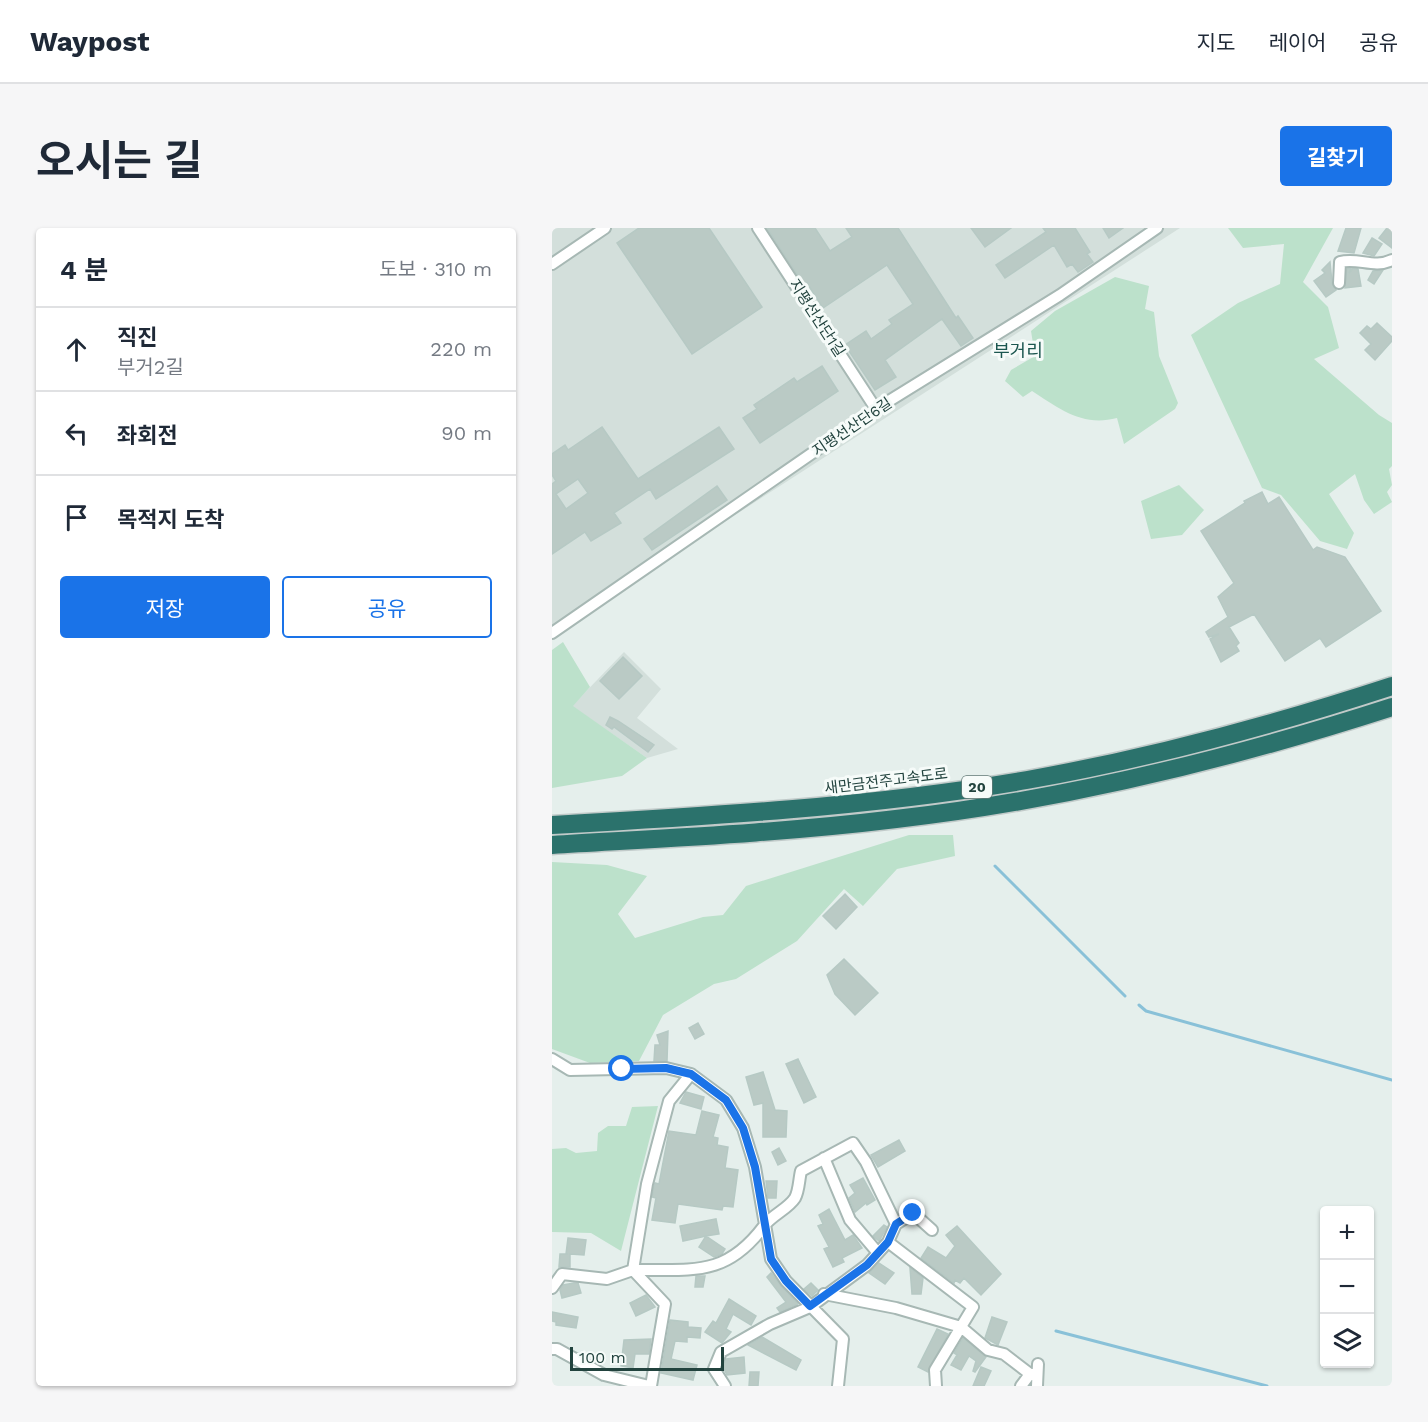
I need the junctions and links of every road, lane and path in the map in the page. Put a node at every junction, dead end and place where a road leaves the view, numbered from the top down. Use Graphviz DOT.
graph roads {
  1 [pos="605,228"];
  2 [pos="758,228"];
  3 [pos="1157,228"];
  4 [pos="1392,260"];
  5 [pos="552,264"];
  6 [pos="1339,283"];
  7 [pos="876,409"];
  8 [pos="552,633"];
  9 [pos="1392,686"];
  10 [pos="1392,707"];
  11 [pos="552,825"];
  12 [pos="552,845"];
  13 [pos="552,1059"];
  14 [pos="691,1074"];
  15 [pos="824,1158"];
  16 [pos="896,1224"];
  17 [pos="764,1225"];
  18 [pos="932,1230"];
  19 [pos="888,1242"];
  20 [pos="878,1253"];
  21 [pos="633,1270"];
  22 [pos="552,1288"];
  23 [pos="824,1294"];
  24 [pos="810,1306"];
  25 [pos="961,1327"];
  26 [pos="552,1349"];
  27 [pos="1035,1370"];
  28 [pos="650,1386"];
  29 [pos="725,1386"];
  30 [pos="838,1386"];
  31 [pos="936,1386"];
  32 [pos="1021,1386"];
  33 [pos="1037,1386"];
  1 -- 5 [label="street"];
  2 -- 7 [label="street, 지평선산단1길"];
  3 -- 7 [label="street, 지평선산단6길"];
  4 -- 6 [label="street"];
  7 -- 8 [label="street, 지평선산단6길"];
  9 -- 11 [label="highway, 새만금전주고속도로 / 20"];
  10 -- 12 [label="highway, 20"];
  13 -- 14 [label="street"];
  14 -- 17 [label="street"];
  14 -- 21 [label="street"];
  15 -- 16 [label="street"];
  15 -- 17 [label="street"];
  15 -- 20 [label="street"];
  16 -- 18 [label="street"];
  16 -- 19 [label="street"];
  17 -- 21 [label="street"];
  17 -- 24 [label="street"];
  19 -- 20 [label="street"];
  19 -- 25 [label="street"];
  20 -- 23 [label="street"];
  21 -- 22 [label="street"];
  21 -- 28 [label="street"];
  23 -- 24 [label="street"];
  23 -- 25 [label="street"];
  24 -- 29 [label="street"];
  24 -- 30 [label="street"];
  25 -- 27 [label="street"];
  25 -- 31 [label="street"];
  26 -- 28 [label="street"];
  27 -- 32 [label="street"];
  27 -- 33 [label="street"];
}
